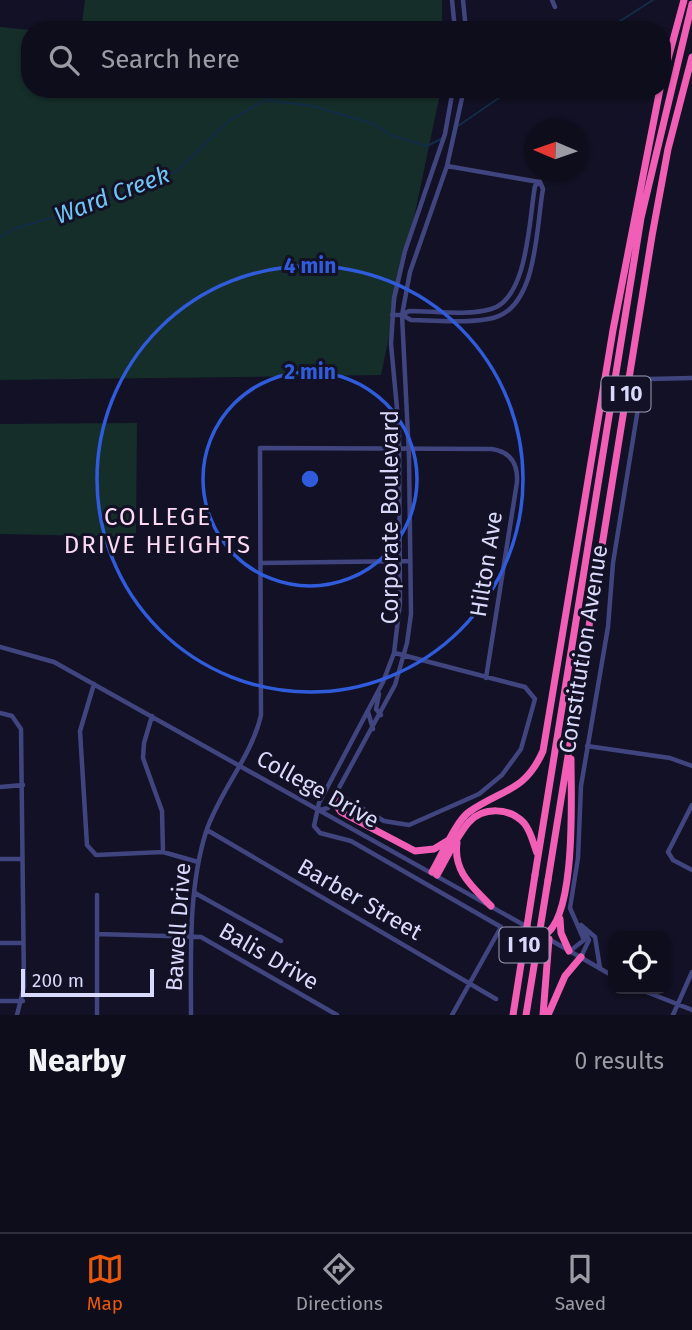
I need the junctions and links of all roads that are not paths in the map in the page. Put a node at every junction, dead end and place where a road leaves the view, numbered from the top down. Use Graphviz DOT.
graph roads {
  1 [pos="452,0"];
  2 [pos="463,0"];
  3 [pos="552,0"];
  4 [pos="684,0"];
  5 [pos="692,4"];
  6 [pos="555,7"];
  7 [pos="454,21"];
  8 [pos="465,21"];
  9 [pos="671,48"];
  10 [pos="692,57"];
  11 [pos="671,82"];
  12 [pos="452,98"];
  13 [pos="463,98"];
  14 [pos="658,98"];
  15 [pos="667,98"];
  16 [pos="447,166"];
  17 [pos="524,179"];
  18 [pos="540,182"];
  19 [pos="526,232"];
  20 [pos="535,233"];
  21 [pos="519,282"];
  22 [pos="527,285"];
  23 [pos="497,307"];
  24 [pos="453,311"];
  25 [pos="392,315"];
  26 [pos="402,315"];
  27 [pos="502,315"];
  28 [pos="453,320"];
  29 [pos="692,378"];
  30 [pos="399,449"];
  31 [pos="409,449"];
  32 [pos="400,505"];
  33 [pos="410,515"];
  34 [pos="400,561"];
  35 [pos="410,561"];
  36 [pos="261,563"];
  37 [pos="399,630"];
  38 [pos="407,643"];
  39 [pos="0,648"];
  40 [pos="394,653"];
  41 [pos="404,657"];
  42 [pos="486,678"];
  43 [pos="94,684"];
  44 [pos="379,690"];
  45 [pos="368,712"];
  46 [pos="0,713"];
  47 [pos="381,715"];
  48 [pos="152,716"];
  49 [pos="373,730"];
  50 [pos="571,734"];
  51 [pos="587,746"];
  52 [pos="347,752"];
  53 [pos="355,761"];
  54 [pos="238,765"];
  55 [pos="692,766"];
  56 [pos="23,785"];
  57 [pos="0,787"];
  58 [pos="336,794"];
  59 [pos="692,805"];
  60 [pos="320,810"];
  61 [pos="207,830"];
  62 [pos="456,837"];
  63 [pos="163,852"];
  64 [pos="538,855"];
  65 [pos="0,859"];
  66 [pos="22,859"];
  67 [pos="198,862"];
  68 [pos="692,870"];
  69 [pos="435,874"];
  70 [pos="195,893"];
  71 [pos="97,895"];
  72 [pos="491,906"];
  73 [pos="560,910"];
  74 [pos="579,924"];
  75 [pos="97,933"];
  76 [pos="193,936"];
  77 [pos="546,938"];
  78 [pos="281,941"];
  79 [pos="0,943"];
  80 [pos="23,943"];
  81 [pos="569,951"];
  82 [pos="581,957"];
  83 [pos="600,969"];
  84 [pos="692,972"];
  85 [pos="608,973"];
  86 [pos="470,983"];
  87 [pos="652,994"];
  88 [pos="496,999"];
  89 [pos="0,1001"];
  90 [pos="23,1001"];
  91 [pos="679,1005"];
  92 [pos="692,1010"];
  93 [pos="17,1015"];
  94 [pos="97,1015"];
  95 [pos="191,1015"];
  96 [pos="337,1015"];
  97 [pos="452,1015"];
  98 [pos="513,1015"];
  99 [pos="526,1015"];
  100 [pos="545,1015"];
  101 [pos="673,1015"];
  1 -- 7 [label="street"];
  2 -- 8 [label="street"];
  3 -- 6 [label="street"];
  4 -- 9 [label="highway"];
  5 -- 11 [label="highway, I 10"];
  10 -- 50 [label="highway, I 10"];
  12 -- 25 [label="street, Corporate Boulevard"];
  13 -- 16 [label="street, Corporate Boulevard"];
  14 -- 62 [label="highway"];
  15 -- 64 [label="highway, I 10"];
  16 -- 17 [label="street"];
  16 -- 26 [label="street, Corporate Boulevard"];
  18 -- 19 [label="street"];
  18 -- 20 [label="street"];
  19 -- 20 [label="street"];
  19 -- 21 [label="street"];
  20 -- 22 [label="street"];
  21 -- 22 [label="street"];
  21 -- 23 [label="street"];
  22 -- 27 [label="street"];
  23 -- 24 [label="street"];
  23 -- 27 [label="street"];
  24 -- 26 [label="street"];
  24 -- 28 [label="street"];
  25 -- 26 [label="street"];
  25 -- 30 [label="street, Corporate Boulevard"];
  26 -- 28 [label="street"];
  26 -- 31 [label="street, Corporate Boulevard"];
  27 -- 28 [label="street"];
  29 -- 51 [label="street, Constitution Avenue"];
  30 -- 31 [label="street"];
  30 -- 32 [label="street, Corporate Boulevard"];
  30 -- 36 [label="street, Bawell Drive"];
  31 -- 33 [label="street, Corporate Boulevard"];
  31 -- 42 [label="street, Hilton Ave"];
  32 -- 33 [label="street"];
  32 -- 34 [label="street, Corporate Boulevard"];
  33 -- 35 [label="street, Corporate Boulevard"];
  34 -- 35 [label="street"];
  34 -- 36 [label="street"];
  34 -- 37 [label="street, Corporate Boulevard"];
  35 -- 38 [label="street, Corporate Boulevard"];
  36 -- 54 [label="street, Bawell Drive"];
  37 -- 38 [label="street"];
  37 -- 40 [label="street, Corporate Boulevard"];
  38 -- 41 [label="street, Corporate Boulevard"];
  39 -- 43 [label="street, College Drive"];
  40 -- 41 [label="street"];
  40 -- 44 [label="street, Corporate Boulevard"];
  41 -- 42 [label="street"];
  41 -- 47 [label="street, Corporate Boulevard"];
  42 -- 58 [label="street"];
  43 -- 48 [label="street, College Drive"];
  43 -- 63 [label="street"];
  44 -- 45 [label="street, Corporate Boulevard"];
  44 -- 47 [label="street"];
  45 -- 49 [label="street"];
  45 -- 52 [label="street, Corporate Boulevard"];
  46 -- 56 [label="street"];
  47 -- 49 [label="street, Corporate Boulevard"];
  48 -- 54 [label="street, College Drive"];
  48 -- 63 [label="street"];
  49 -- 53 [label="street, Corporate Boulevard"];
  50 -- 73 [label="highway"];
  50 -- 99 [label="highway, I 10, bridge"];
  51 -- 55 [label="street"];
  51 -- 74 [label="street, Constitution Avenue"];
  52 -- 53 [label="street"];
  52 -- 60 [label="street, Corporate Boulevard"];
  53 -- 58 [label="street, Corporate Boulevard"];
  54 -- 60 [label="street, College Drive"];
  54 -- 61 [label="street, Bawell Drive"];
  56 -- 57 [label="street"];
  56 -- 66 [label="street"];
  58 -- 60 [label="street, Corporate Boulevard"];
  58 -- 62 [label="highway"];
  59 -- 68 [label="street"];
  60 -- 69 [label="street, College Drive"];
  60 -- 86 [label="street"];
  61 -- 67 [label="street, Bawell Drive"];
  61 -- 86 [label="street, Barber Street"];
  62 -- 64 [label="highway"];
  62 -- 69 [label="highway"];
  62 -- 72 [label="highway"];
  63 -- 67 [label="street"];
  64 -- 98 [label="highway, I 10, bridge"];
  65 -- 66 [label="street"];
  66 -- 80 [label="street"];
  67 -- 70 [label="street, Bawell Drive"];
  69 -- 72 [label="street, College Drive"];
  70 -- 76 [label="street, Bawell Drive"];
  70 -- 78 [label="street"];
  71 -- 75 [label="street"];
  72 -- 77 [label="street, College Drive"];
  73 -- 77 [label="highway"];
  73 -- 81 [label="highway"];
  74 -- 81 [label="street, Constitution Avenue"];
  74 -- 82 [label="street, Constitution Avenue"];
  74 -- 83 [label="street, Constitution Avenue"];
  75 -- 76 [label="street, Balis Drive"];
  75 -- 94 [label="street"];
  76 -- 95 [label="street, Bawell Drive"];
  76 -- 96 [label="street, Balis Drive"];
  77 -- 81 [label="street, College Drive"];
  77 -- 100 [label="highway"];
  79 -- 80 [label="street"];
  80 -- 90 [label="street"];
  81 -- 82 [label="street, College Drive"];
  82 -- 83 [label="street, College Drive"];
  82 -- 100 [label="highway"];
  83 -- 85 [label="street, College Drive"];
  84 -- 91 [label="street"];
  86 -- 88 [label="street, Barber Street"];
  86 -- 97 [label="street"];
  87 -- 91 [label="street"];
  89 -- 90 [label="street"];
  90 -- 93 [label="street"];
  91 -- 92 [label="street"];
  91 -- 101 [label="street"];
}
